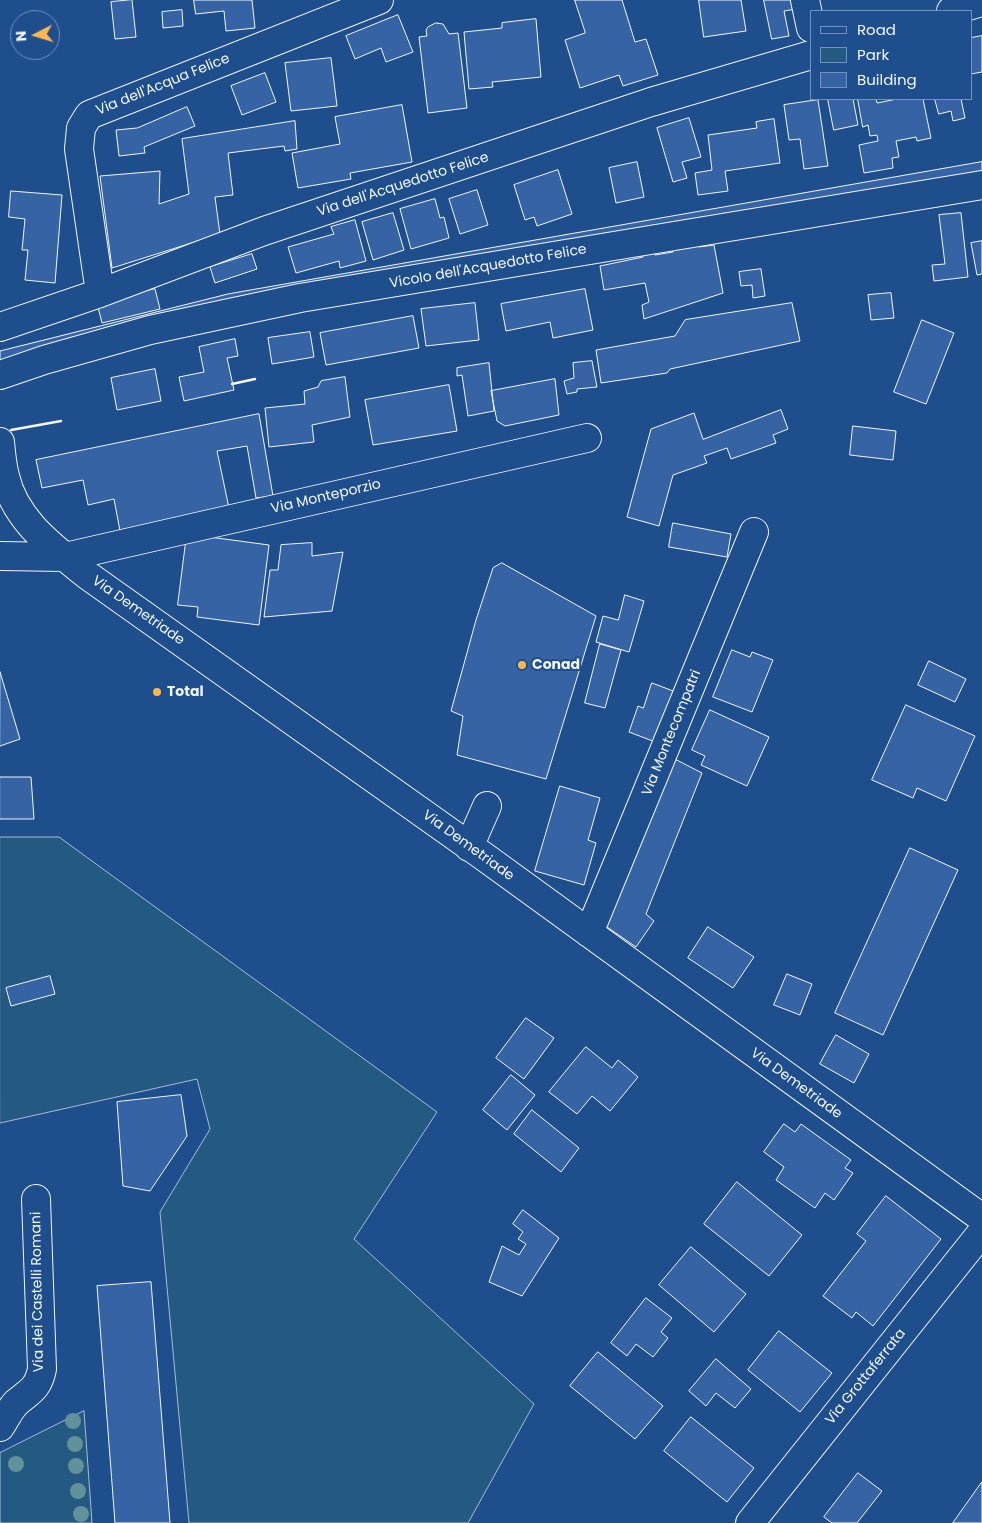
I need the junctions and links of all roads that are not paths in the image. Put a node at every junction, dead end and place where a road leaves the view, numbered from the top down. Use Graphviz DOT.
graph roads {
  1 [pos="379,0"];
  2 [pos="804,0"];
  3 [pos="982,2"];
  4 [pos="954,10"];
  5 [pos="810,24"];
  6 [pos="810,55"];
  7 [pos="982,185"];
  8 [pos="100,293"];
  9 [pos="0,327"];
  10 [pos="0,375"];
  11 [pos="587,438"];
  12 [pos="0,442"];
  13 [pos="754,532"];
  14 [pos="0,556"];
  15 [pos="65,557"];
  16 [pos="487,806"];
  17 [pos="469,847"];
  18 [pos="589,933"];
  19 [pos="36,1199"];
  20 [pos="982,1218"];
  21 [pos="982,1232"];
  22 [pos="8,1403"];
  23 [pos="0,1427"];
  24 [pos="750,1523"];
  1 -- 8 [label="street, Via dell'Acqua Felice"];
  2 -- 5 [label="street"];
  3 -- 4 [label="street"];
  6 -- 8 [label="street, Via dell'Acquedotto Felice"];
  7 -- 10 [label="street, Vicolo dell'Acquedotto Felice"];
  8 -- 9 [label="street, Via dell'Acquedotto Felice"];
  11 -- 15 [label="street, Via Monteporzio"];
  12 -- 15 [label="street, Via Demetriade"];
  13 -- 18 [label="street, Via Montecompatri"];
  14 -- 15 [label="street, Via Monteporzio"];
  15 -- 17 [label="street, Via Demetriade"];
  16 -- 17 [label="street"];
  17 -- 18 [label="street, Via Demetriade"];
  18 -- 20 [label="street, Via Demetriade"];
  19 -- 22 [label="street, Via dei Castelli Romani"];
  21 -- 24 [label="street, Via Grottaferrata"];
  22 -- 23 [label="street, Via dei Castelli Romani"];
}
